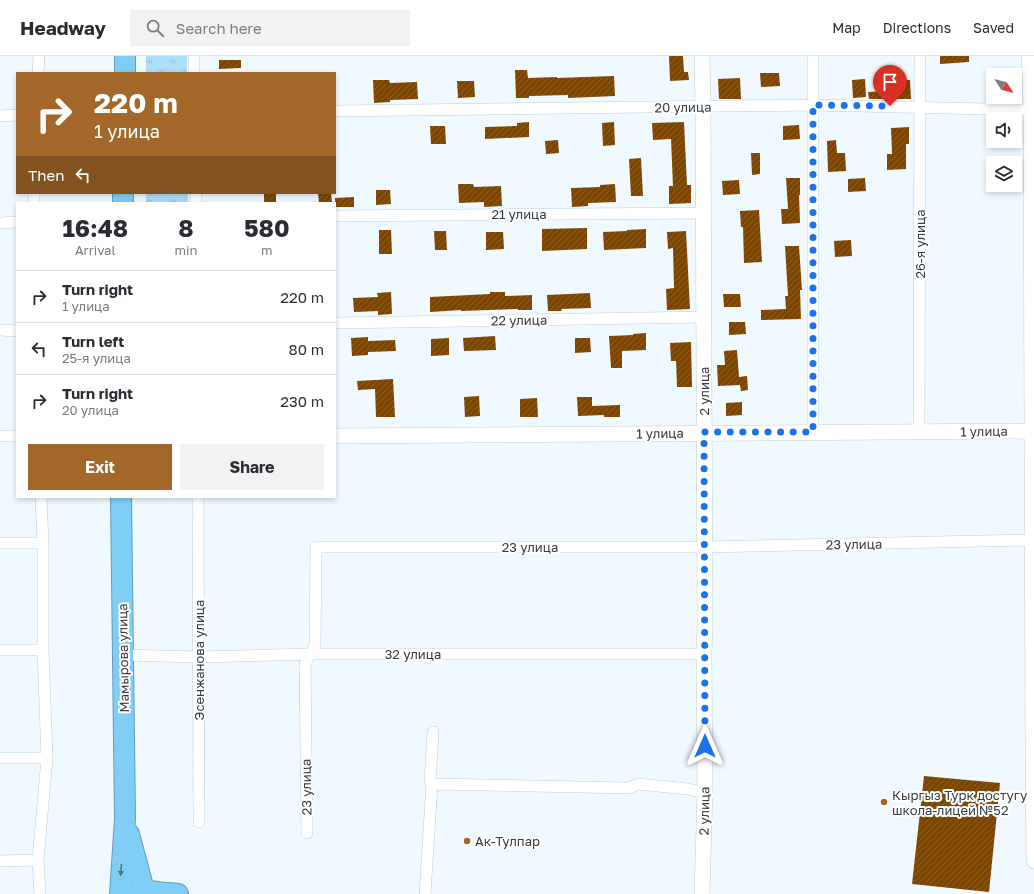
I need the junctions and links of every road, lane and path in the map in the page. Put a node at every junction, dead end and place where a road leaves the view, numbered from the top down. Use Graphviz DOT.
graph roads {
  1 [pos="39,56"];
  2 [pos="125,56"];
  3 [pos="194,56"];
  4 [pos="702,56"];
  5 [pos="813,56"];
  6 [pos="920,56"];
  7 [pos="1029,56"];
  8 [pos="38,72"];
  9 [pos="125,72"];
  10 [pos="194,72"];
  11 [pos="813,105"];
  12 [pos="703,107"];
  13 [pos="920,107"];
  14 [pos="1031,110"];
  15 [pos="336,111"];
  16 [pos="0,116"];
  17 [pos="16,116"];
  18 [pos="703,213"];
  19 [pos="336,216"];
  20 [pos="16,222"];
  21 [pos="0,223"];
  22 [pos="704,317"];
  23 [pos="336,323"];
  24 [pos="0,330"];
  25 [pos="16,330"];
  26 [pos="1033,430"];
  27 [pos="704,432"];
  28 [pos="813,432"];
  29 [pos="919,432"];
  30 [pos="0,436"];
  31 [pos="16,436"];
  32 [pos="336,436"];
  33 [pos="42,498"];
  34 [pos="121,498"];
  35 [pos="198,498"];
  36 [pos="1033,540"];
  37 [pos="0,543"];
  38 [pos="43,543"];
  39 [pos="704,547"];
  40 [pos="1033,646"];
  41 [pos="0,650"];
  42 [pos="43,650"];
  43 [pos="310,654"];
  44 [pos="704,654"];
  45 [pos="122,655"];
  46 [pos="199,657"];
  47 [pos="433,732"];
  48 [pos="1033,752"];
  49 [pos="0,758"];
  50 [pos="47,758"];
  51 [pos="432,783"];
  52 [pos="705,793"];
  53 [pos="1034,818"];
  54 [pos="125,819"];
  55 [pos="199,822"];
  56 [pos="307,833"];
  57 [pos="38,860"];
  58 [pos="0,861"];
  59 [pos="1034,861"];
  60 [pos="146,893"];
  61 [pos="40,894"];
  62 [pos="120,894"];
  63 [pos="178,894"];
  64 [pos="425,894"];
  65 [pos="702,894"];
  1 -- 8 [label="street"];
  2 -- 9 [label="highway"];
  3 -- 10 [label="street"];
  4 -- 12 [label="street, 2 улица"];
  5 -- 11 [label="street"];
  6 -- 13 [label="street, 26-я улица"];
  7 -- 14 [label="street"];
  11 -- 12 [label="street, 20 улица"];
  11 -- 13 [label="street, 20 улица"];
  11 -- 28 [label="street"];
  12 -- 15 [label="street, 20 улица"];
  12 -- 18 [label="street, 2 улица"];
  13 -- 14 [label="street, 20 улица"];
  13 -- 29 [label="street, 26-я улица"];
  14 -- 26 [label="street"];
  16 -- 17 [label="street"];
  18 -- 19 [label="street, 21 улица"];
  18 -- 22 [label="street, 2 улица"];
  20 -- 21 [label="street"];
  22 -- 23 [label="street, 22 улица"];
  22 -- 27 [label="street, 2 улица"];
  24 -- 25 [label="street"];
  26 -- 29 [label="street, 1 улица"];
  26 -- 36 [label="street"];
  27 -- 28 [label="street, 1 улица"];
  27 -- 32 [label="street, 1 улица"];
  27 -- 39 [label="street, 2 улица"];
  28 -- 29 [label="street, 1 улица"];
  30 -- 31 [label="street"];
  33 -- 38 [label="street"];
  34 -- 45 [label="highway, Мамырова улица"];
  35 -- 46 [label="street, Эсенжанова улица"];
  36 -- 39 [label="street, 23 улица"];
  36 -- 40 [label="street"];
  37 -- 38 [label="street"];
  38 -- 42 [label="street"];
  39 -- 43 [label="street, 23 улица"];
  39 -- 44 [label="street, 2 улица"];
  40 -- 48 [label="street"];
  41 -- 42 [label="street"];
  42 -- 50 [label="street"];
  43 -- 44 [label="street, 32 улица"];
  43 -- 46 [label="street, 32 улица"];
  43 -- 56 [label="street, 23 улица"];
  44 -- 52 [label="street, 2 улица"];
  45 -- 46 [label="street, 32 улица"];
  45 -- 54 [label="highway, Мамырова улица"];
  46 -- 55 [label="street, Эсенжанова улица"];
  47 -- 51 [label="street"];
  48 -- 53 [label="street"];
  49 -- 50 [label="street"];
  50 -- 57 [label="street"];
  51 -- 52 [label="street"];
  51 -- 64 [label="street"];
  52 -- 65 [label="street, 2 улица"];
  53 -- 59 [label="street"];
  54 -- 60 [label="highway"];
  54 -- 62 [label="highway, one-way"];
  57 -- 58 [label="street"];
  57 -- 61 [label="street"];
  60 -- 63 [label="highway"];
}
